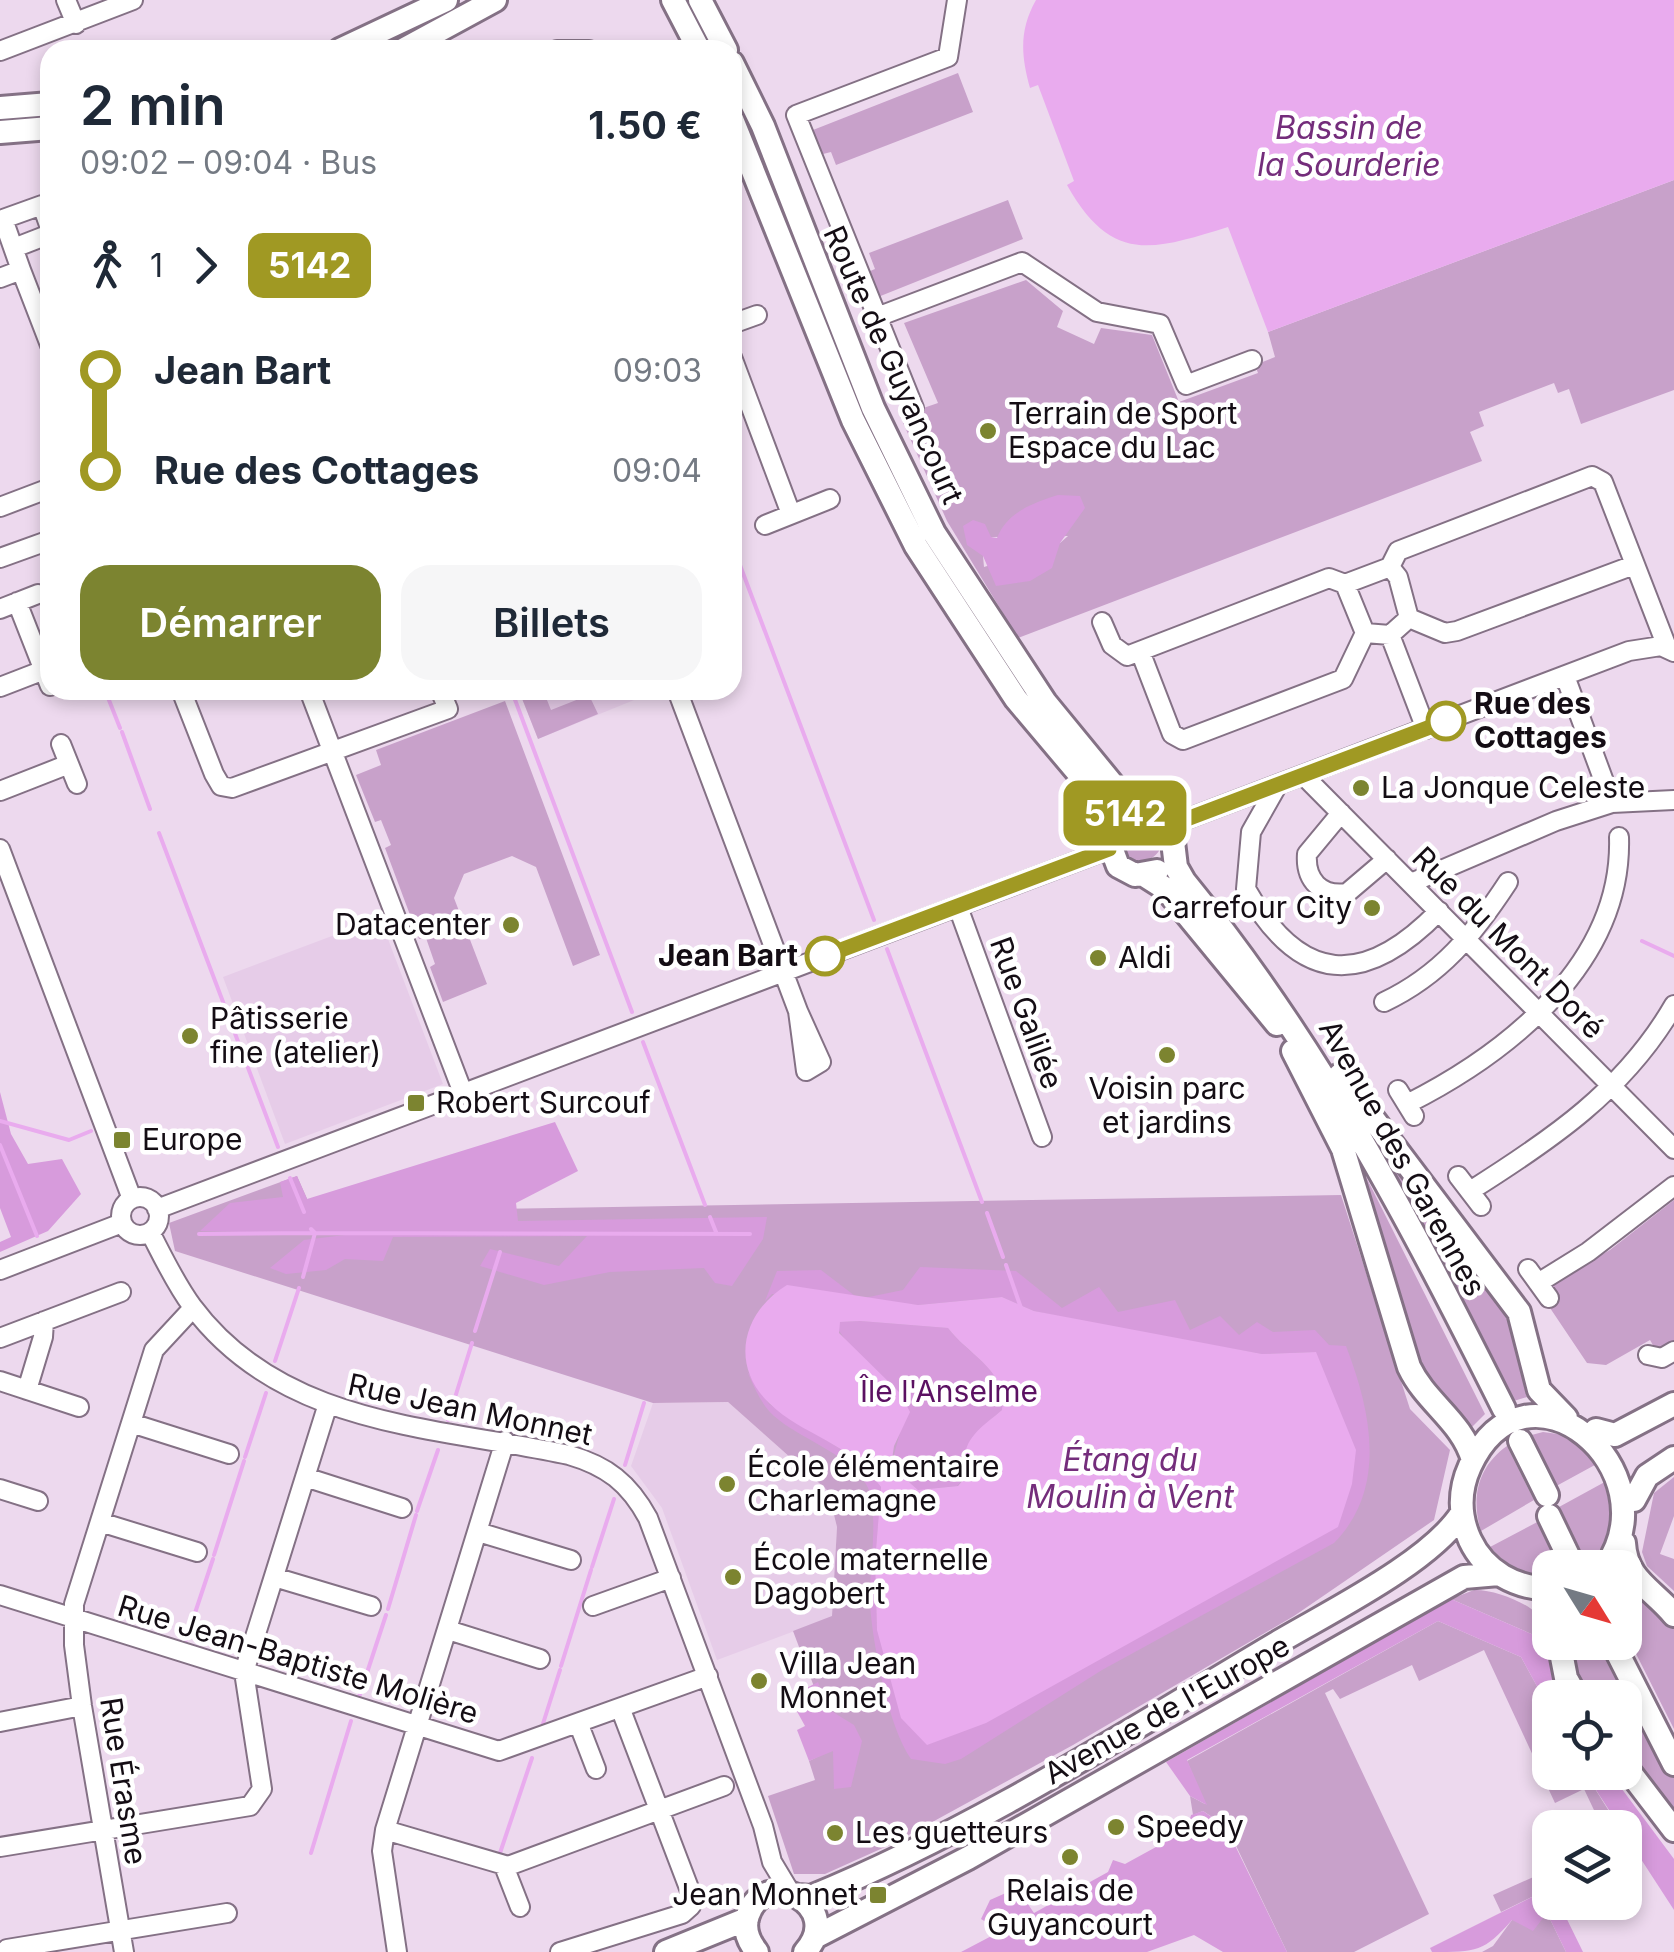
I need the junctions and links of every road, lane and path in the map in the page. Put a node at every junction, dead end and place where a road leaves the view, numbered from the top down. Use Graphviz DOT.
graph roads {
  1 [pos="66,0"];
  2 [pos="133,0"];
  3 [pos="446,0"];
  4 [pos="495,0"];
  5 [pos="673,0"];
  6 [pos="700,0"];
  7 [pos="957,0"];
  8 [pos="76,24"];
  9 [pos="361,40"];
  10 [pos="421,40"];
  11 [pos="694,40"];
  12 [pos="721,40"];
  13 [pos="0,51"];
  14 [pos="742,83"];
  15 [pos="40,105"];
  16 [pos="0,108"];
  17 [pos="40,129"];
  18 [pos="0,132"];
  19 [pos="742,139"];
  20 [pos="831,203"];
  21 [pos="40,206"];
  22 [pos="786,221"];
  23 [pos="842,230"];
  24 [pos="40,236"];
  25 [pos="14,248"];
  26 [pos="797,249"];
  27 [pos="22,270"];
  28 [pos="0,278"];
  29 [pos="757,315"];
  30 [pos="877,317"];
  31 [pos="40,318"];
  32 [pos="742,320"];
  33 [pos="1252,360"];
  34 [pos="742,384"];
  35 [pos="914,408"];
  36 [pos="40,492"];
  37 [pos="830,499"];
  38 [pos="0,507"];
  39 [pos="791,514"];
  40 [pos="765,525"];
  41 [pos="40,544"];
  42 [pos="0,558"];
  43 [pos="1634,566"];
  44 [pos="1390,567"];
  45 [pos="1346,584"];
  46 [pos="38,594"];
  47 [pos="9,606"];
  48 [pos="1409,618"];
  49 [pos="1102,622"];
  50 [pos="1365,633"];
  51 [pos="1390,635"];
  52 [pos="1670,650"];
  53 [pos="1140,651"];
  54 [pos="40,666"];
  55 [pos="1565,676"];
  56 [pos="40,686"];
  57 [pos="0,688"];
  58 [pos="185,700"];
  59 [pos="313,700"];
  60 [pos="444,700"];
  61 [pos="681,700"];
  62 [pos="1426,729"];
  63 [pos="61,744"];
  64 [pos="332,752"];
  65 [pos="69,764"];
  66 [pos="1303,776"];
  67 [pos="77,784"];
  68 [pos="1277,786"];
  69 [pos="0,791"];
  70 [pos="1674,800"];
  71 [pos="1612,803"];
  72 [pos="1148,809"];
  73 [pos="1340,813"];
  74 [pos="1173,835"];
  75 [pos="1620,837"];
  76 [pos="1110,839"];
  77 [pos="0,849"];
  78 [pos="1387,859"];
  79 [pos="1144,875"];
  80 [pos="4,878"];
  81 [pos="1508,882"];
  82 [pos="1411,884"];
  83 [pos="958,907"];
  84 [pos="1438,911"];
  85 [pos="1467,940"];
  86 [pos="1254,966"];
  87 [pos="784,972"];
  88 [pos="1384,1002"];
  89 [pos="1674,1005"];
  90 [pos="1540,1013"];
  91 [pos="1285,1034"];
  92 [pos="812,1070"];
  93 [pos="1613,1087"];
  94 [pos="463,1093"];
  95 [pos="1406,1103"];
  96 [pos="1042,1137"];
  97 [pos="1674,1149"];
  98 [pos="1458,1176"];
  99 [pos="1674,1186"];
  100 [pos="132,1199"];
  101 [pos="157,1209"];
  102 [pos="122,1223"];
  103 [pos="150,1232"];
  104 [pos="0,1270"];
  105 [pos="1538,1283"];
  106 [pos="121,1292"];
  107 [pos="193,1308"];
  108 [pos="44,1321"];
  109 [pos="0,1338"];
  110 [pos="1674,1351"];
  111 [pos="1648,1356"];
  112 [pos="0,1382"];
  113 [pos="27,1390"];
  114 [pos="1674,1404"];
  115 [pos="79,1407"];
  116 [pos="327,1407"];
  117 [pos="1566,1418"];
  118 [pos="131,1424"];
  119 [pos="1595,1430"];
  120 [pos="504,1441"];
  121 [pos="1516,1442"];
  122 [pos="229,1454"];
  123 [pos="1674,1458"];
  124 [pos="1473,1460"];
  125 [pos="305,1477"];
  126 [pos="0,1489"];
  127 [pos="1634,1500"];
  128 [pos="38,1501"];
  129 [pos="402,1508"];
  130 [pos="1462,1513"];
  131 [pos="100,1522"];
  132 [pos="478,1532"];
  133 [pos="1624,1544"];
  134 [pos="1577,1550"];
  135 [pos="1614,1550"];
  136 [pos="197,1552"];
  137 [pos="570,1560"];
  138 [pos="1499,1574"];
  139 [pos="274,1577"];
  140 [pos="671,1578"];
  141 [pos="1532,1586"];
  142 [pos="0,1595"];
  143 [pos="371,1606"];
  144 [pos="593,1606"];
  145 [pos="1674,1614"];
  146 [pos="73,1618"];
  147 [pos="448,1630"];
  148 [pos="540,1659"];
  149 [pos="1621,1660"];
  150 [pos="1631,1660"];
  151 [pos="244,1672"];
  152 [pos="708,1676"];
  153 [pos="82,1706"];
  154 [pos="621,1710"];
  155 [pos="0,1722"];
  156 [pos="418,1725"];
  157 [pos="579,1725"];
  158 [pos="1674,1745"];
  159 [pos="1674,1764"];
  160 [pos="596,1769"];
  161 [pos="724,1786"];
  162 [pos="1642,1788"];
  163 [pos="659,1812"];
  164 [pos="103,1829"];
  165 [pos="385,1830"];
  166 [pos="1674,1830"];
  167 [pos="0,1847"];
  168 [pos="772,1862"];
  169 [pos="504,1866"];
  170 [pos="794,1894"];
  171 [pos="762,1897"];
  172 [pos="520,1907"];
  173 [pos="227,1912"];
  174 [pos="747,1919"];
  175 [pos="120,1930"];
  176 [pos="810,1944"];
  177 [pos="6,1950"];
  178 [pos="124,1952"];
  179 [pos="397,1952"];
  180 [pos="560,1952"];
  181 [pos="666,1952"];
  182 [pos="757,1952"];
  1 -- 8 [label="street"];
  2 -- 8 [label="street"];
  3 -- 9 [label="main road"];
  4 -- 10 [label="main road"];
  5 -- 11 [label="main road"];
  6 -- 12 [label="main road"];
  7 -- 20 [label="street"];
  8 -- 13 [label="street"];
  14 -- 22 [label="main road, Route de Guyancourt"];
  15 -- 16 [label="main road"];
  17 -- 18 [label="main road"];
  19 -- 22 [label="main road, Route de Guyancourt"];
  20 -- 22 [label="street"];
  20 -- 23 [label="street"];
  21 -- 25 [label="street"];
  22 -- 26 [label="main road, Route de Guyancourt"];
  23 -- 26 [label="street"];
  23 -- 30 [label="street"];
  24 -- 25 [label="street"];
  25 -- 27 [label="street"];
  26 -- 72 [label="main road, Route de Guyancourt"];
  26 -- 76 [label="main road, Route de Guyancourt"];
  27 -- 28 [label="street"];
  27 -- 31 [label="street"];
  29 -- 32 [label="street"];
  30 -- 33 [label="street"];
  30 -- 35 [label="street"];
  34 -- 39 [label="street"];
  36 -- 38 [label="street"];
  37 -- 39 [label="street"];
  39 -- 40 [label="street"];
  41 -- 42 [label="street"];
  43 -- 44 [label="street"];
  43 -- 48 [label="street"];
  43 -- 52 [label="street"];
  44 -- 45 [label="street"];
  44 -- 48 [label="street"];
  45 -- 50 [label="street"];
  45 -- 53 [label="street"];
  46 -- 47 [label="street"];
  47 -- 54 [label="street"];
  48 -- 51 [label="street"];
  49 -- 53 [label="street"];
  50 -- 51 [label="street"];
  50 -- 53 [label="street"];
  51 -- 62 [label="street"];
  52 -- 55 [label="street"];
  55 -- 62 [label="street"];
  55 -- 71 [label="street"];
  56 -- 57 [label="street"];
  58 -- 64 [label="street"];
  59 -- 64 [label="street"];
  60 -- 64 [label="street"];
  61 -- 87 [label="street"];
  62 -- 66 [label="street"];
  63 -- 65 [label="street"];
  64 -- 94 [label="street"];
  65 -- 67 [label="street"];
  65 -- 69 [label="street"];
  66 -- 68 [label="street"];
  66 -- 73 [label="street, Rue du Mont Doré"];
  68 -- 74 [label="street"];
  68 -- 84 [label="street"];
  70 -- 71 [label="street"];
  71 -- 82 [label="street"];
  72 -- 74 [label="main road"];
  72 -- 76 [label="main road"];
  73 -- 78 [label="street, Rue du Mont Doré"];
  73 -- 78 [label="street"];
  74 -- 79 [label="main road"];
  74 -- 86 [label="main road, Avenue des Garennes"];
  75 -- 90 [label="street"];
  76 -- 79 [label="main road"];
  76 -- 83 [label="street"];
  77 -- 80 [label="street"];
  78 -- 82 [label="street, Rue du Mont Doré"];
  79 -- 91 [label="main road, Avenue des Garennes"];
  80 -- 100 [label="street"];
  81 -- 85 [label="street"];
  82 -- 84 [label="street, Rue du Mont Doré"];
  83 -- 87 [label="street"];
  83 -- 96 [label="street, Rue Galilée"];
  84 -- 85 [label="street, Rue du Mont Doré"];
  85 -- 88 [label="street"];
  85 -- 90 [label="street, Rue du Mont Doré"];
  86 -- 91 [label="main road, Avenue des Garennes"];
  86 -- 117 [label="main road"];
  87 -- 92 [label="street"];
  87 -- 94 [label="street"];
  89 -- 93 [label="street"];
  90 -- 93 [label="street, Rue du Mont Doré"];
  90 -- 95 [label="street"];
  91 -- 124 [label="main road"];
  93 -- 97 [label="street, Rue du Mont Doré"];
  93 -- 98 [label="street"];
  94 -- 101 [label="street"];
  99 -- 105 [label="street"];
  100 -- 101 [label="street"];
  100 -- 102 [label="street"];
  101 -- 103 [label="street"];
  102 -- 103 [label="street"];
  102 -- 104 [label="street"];
  103 -- 107 [label="street, Rue Jean Monnet"];
  106 -- 108 [label="street"];
  107 -- 116 [label="street, Rue Jean Monnet"];
  107 -- 118 [label="street"];
  108 -- 109 [label="street"];
  108 -- 113 [label="street"];
  110 -- 111 [label="street"];
  112 -- 113 [label="street"];
  113 -- 115 [label="street"];
  114 -- 119 [label="main road"];
  116 -- 120 [label="street, Rue Jean Monnet"];
  116 -- 125 [label="street"];
  117 -- 119 [label="main road"];
  117 -- 124 [label="main road"];
  118 -- 122 [label="street"];
  118 -- 131 [label="street"];
  119 -- 127 [label="main road"];
  120 -- 132 [label="street"];
  120 -- 140 [label="street, Rue Jean Monnet"];
  121 -- 134 [label="main road"];
  123 -- 127 [label="main road"];
  124 -- 130 [label="main road"];
  125 -- 129 [label="street"];
  125 -- 139 [label="street"];
  126 -- 128 [label="street"];
  127 -- 133 [label="main road"];
  130 -- 138 [label="main road"];
  130 -- 170 [label="main road, Avenue de l'Europe"];
  131 -- 136 [label="street"];
  131 -- 146 [label="street"];
  132 -- 137 [label="street"];
  132 -- 147 [label="street"];
  133 -- 135 [label="main road"];
  133 -- 145 [label="main road"];
  138 -- 141 [label="main road"];
  138 -- 176 [label="main road, Avenue de l'Europe"];
  139 -- 143 [label="street"];
  139 -- 151 [label="street"];
  140 -- 144 [label="street"];
  140 -- 152 [label="street, Rue Jean Monnet"];
  142 -- 146 [label="street, Rue Jean-Baptiste Molière"];
  146 -- 151 [label="street, Rue Jean-Baptiste Molière"];
  146 -- 153 [label="street, Rue Érasme"];
  147 -- 148 [label="street"];
  147 -- 156 [label="street"];
  149 -- 159 [label="main road"];
  150 -- 158 [label="main road"];
  151 -- 156 [label="street, Rue Jean-Baptiste Molière"];
  151 -- 164 [label="street"];
  152 -- 154 [label="street, Rue Jean-Baptiste Molière"];
  152 -- 168 [label="street, Rue Jean Monnet"];
  153 -- 155 [label="street"];
  153 -- 164 [label="street, Rue Érasme"];
  154 -- 157 [label="street, Rue Jean-Baptiste Molière"];
  154 -- 163 [label="street"];
  156 -- 157 [label="street, Rue Jean-Baptiste Molière"];
  156 -- 165 [label="street"];
  157 -- 160 [label="street"];
  161 -- 163 [label="street"];
  162 -- 166 [label="main road"];
  163 -- 169 [label="street"];
  163 -- 180 [label="street"];
  164 -- 167 [label="street"];
  164 -- 175 [label="street, Rue Érasme"];
  165 -- 169 [label="street"];
  165 -- 179 [label="street"];
  168 -- 170 [label="street, Rue Jean Monnet"];
  168 -- 171 [label="street"];
  169 -- 172 [label="street"];
  170 -- 171 [label="main road, Avenue de l'Europe"];
  170 -- 176 [label="main road"];
  171 -- 174 [label="main road"];
  173 -- 175 [label="street"];
  174 -- 181 [label="main road"];
  174 -- 182 [label="main road"];
  175 -- 177 [label="street"];
  175 -- 178 [label="street, Rue Érasme"];
}
